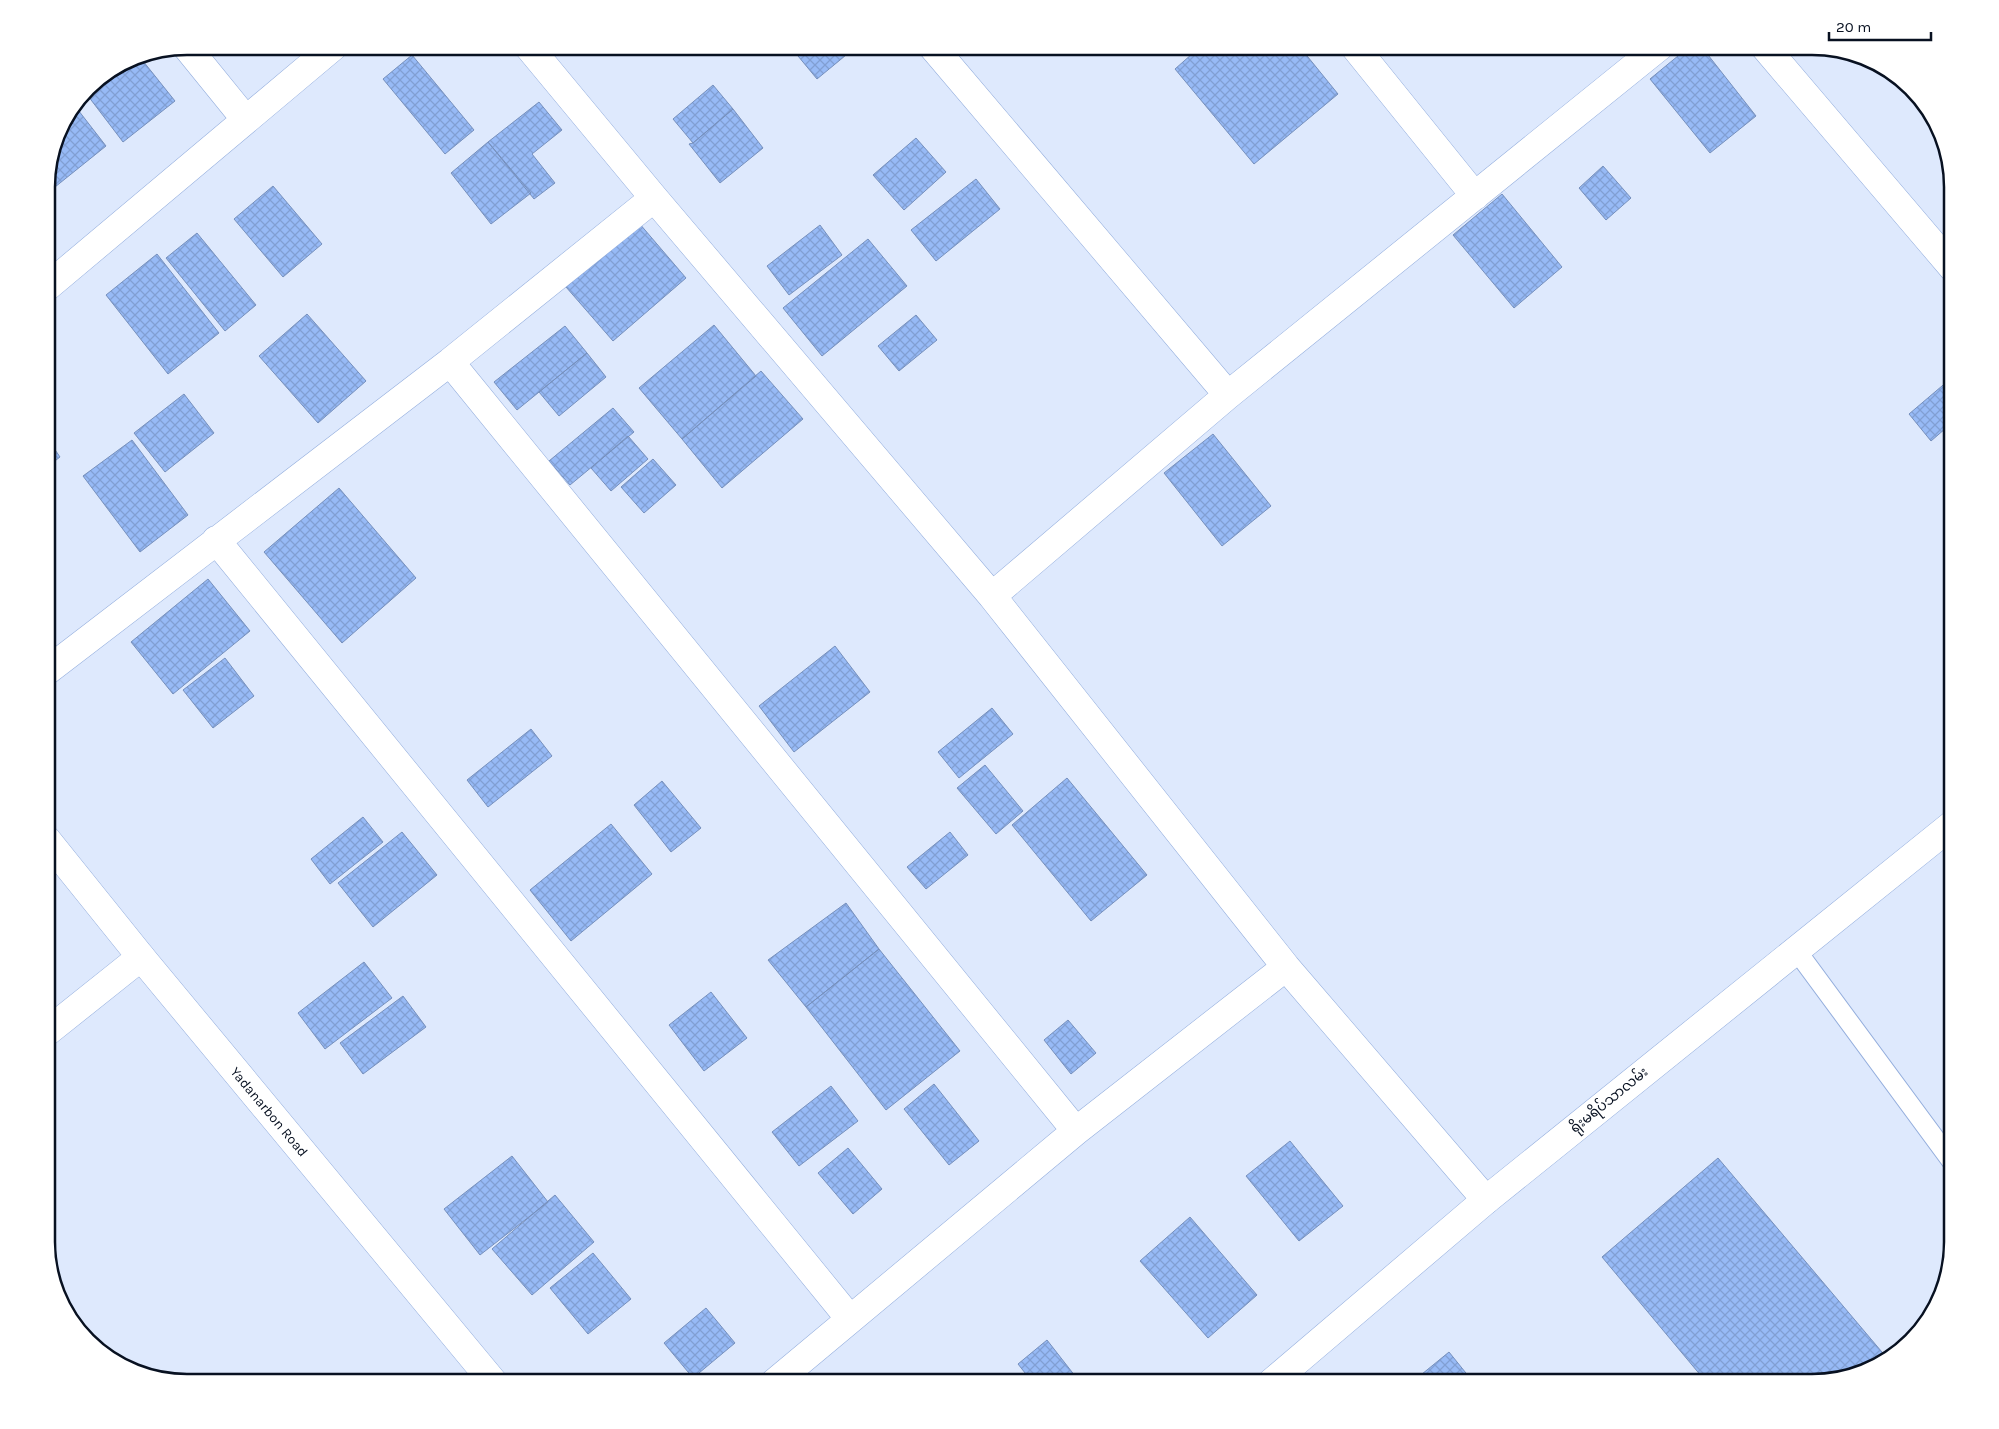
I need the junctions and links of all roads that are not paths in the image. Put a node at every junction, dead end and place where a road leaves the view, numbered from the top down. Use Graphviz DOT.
graph roads {
  1 [pos="193,55"];
  2 [pos="323,55"];
  3 [pos="535,55"];
  4 [pos="940,55"];
  5 [pos="1361,55"];
  6 [pos="1649,55"];
  7 [pos="1772,55"];
  8 [pos="246,120"];
  9 [pos="1475,196"];
  10 [pos="654,198"];
  11 [pos="1944,257"];
  12 [pos="55,279"];
  13 [pos="450,362"];
  14 [pos="1228,395"];
  15 [pos="216,540"];
  16 [pos="992,596"];
  17 [pos="55,664"];
  18 [pos="1944,831"];
  19 [pos="55,851"];
  20 [pos="1796,950"];
  21 [pos="141,957"];
  22 [pos="1286,967"];
  23 [pos="55,1025"];
  24 [pos="1076,1131"];
  25 [pos="1944,1151"];
  26 [pos="1486,1200"];
  27 [pos="850,1319"];
  28 [pos="487,1374"];
  29 [pos="785,1374"];
  30 [pos="1282,1374"];
  1 -- 8 [label="street"];
  2 -- 8 [label="street"];
  3 -- 10 [label="street"];
  4 -- 14 [label="street"];
  5 -- 9 [label="street"];
  6 -- 9 [label="street"];
  7 -- 11 [label="street"];
  8 -- 12 [label="street"];
  9 -- 14 [label="street"];
  10 -- 13 [label="street"];
  10 -- 16 [label="street"];
  13 -- 15 [label="street"];
  13 -- 24 [label="street"];
  14 -- 16 [label="street"];
  15 -- 17 [label="street"];
  15 -- 27 [label="street"];
  16 -- 22 [label="street"];
  18 -- 20 [label="street, ရိုးမရိပ်သာလမ်း"];
  19 -- 21 [label="street, Yadanarbon Road"];
  20 -- 25 [label="lane"];
  20 -- 26 [label="street, ရိုးမရိပ်သာလမ်း"];
  21 -- 23 [label="street"];
  21 -- 28 [label="street, Yadanarbon Road"];
  22 -- 24 [label="street"];
  22 -- 26 [label="street"];
  24 -- 27 [label="street"];
  26 -- 30 [label="street, ရိုးမရိပ်သာလမ်း"];
  27 -- 29 [label="street"];
}
